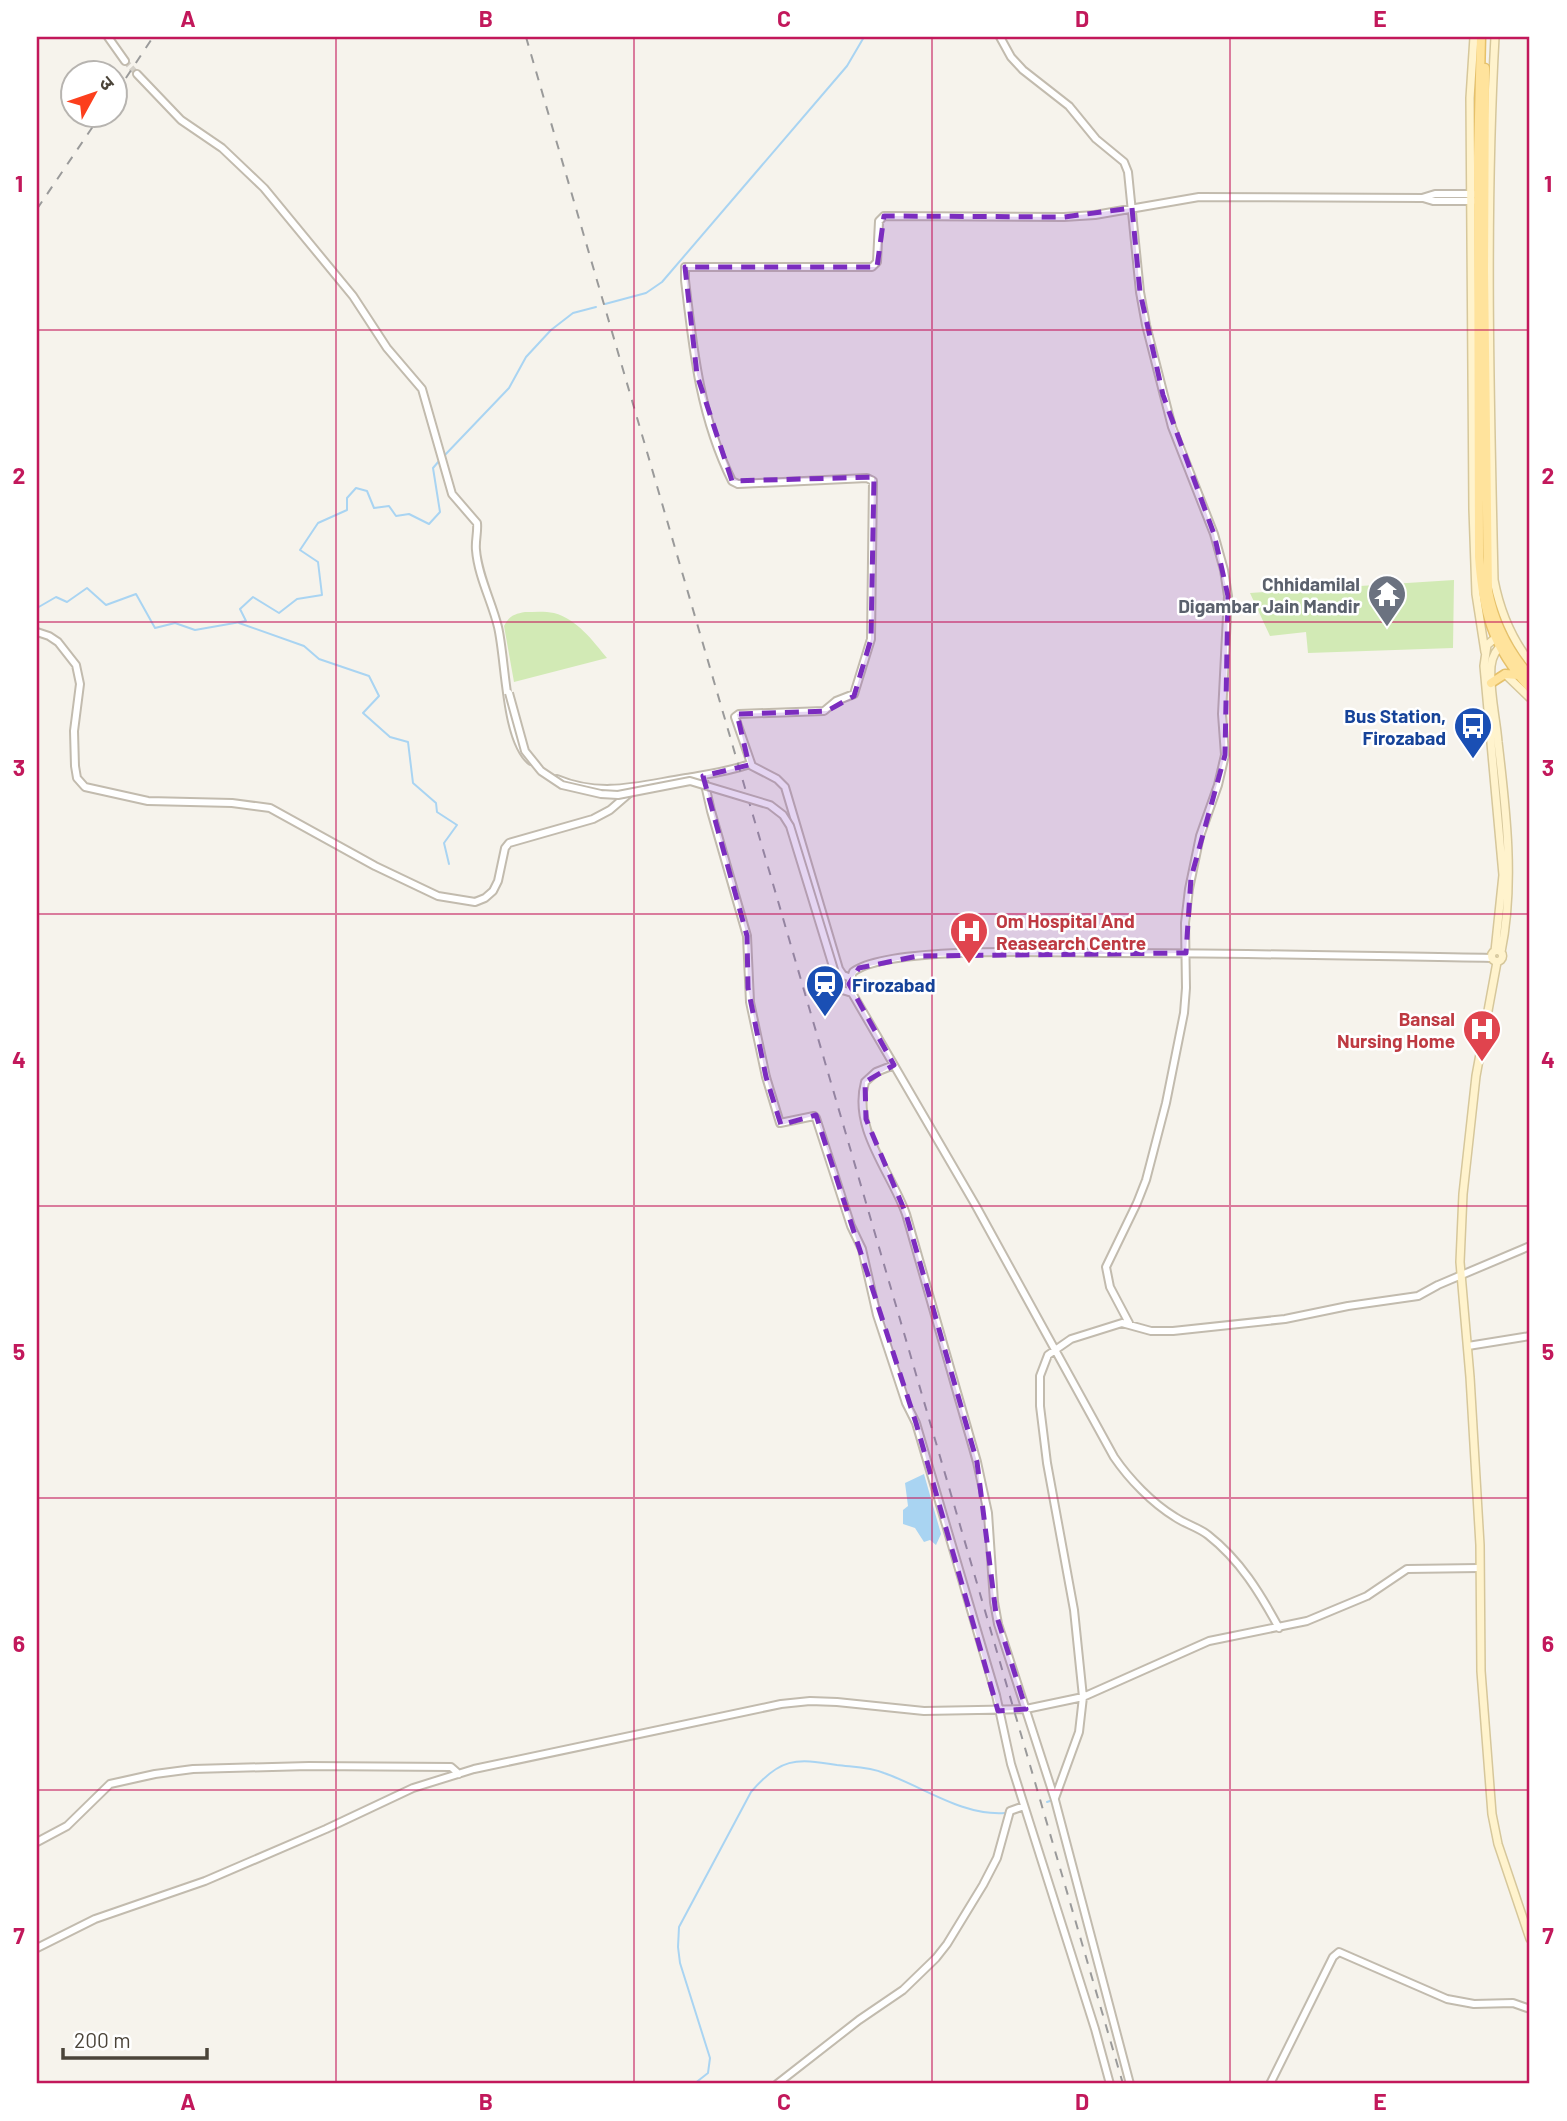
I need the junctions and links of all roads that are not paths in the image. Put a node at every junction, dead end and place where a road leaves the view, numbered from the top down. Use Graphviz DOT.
graph roads {
  1 [pos="108,37"];
  2 [pos="1000,37"];
  3 [pos="1474,37"];
  4 [pos="1481,37"];
  5 [pos="1486,37"];
  6 [pos="1495,37"];
  7 [pos="124,60"];
  8 [pos="137,74"];
  9 [pos="1481,197"];
  10 [pos="1132,208"];
  11 [pos="37,632"];
  12 [pos="1502,634"];
  13 [pos="1506,643"];
  14 [pos="1485,652"];
  15 [pos="1530,662"];
  16 [pos="1505,674"];
  17 [pos="1518,675"];
  18 [pos="1530,676"];
  19 [pos="1491,683"];
  20 [pos="506,684"];
  21 [pos="1530,688"];
  22 [pos="1530,698"];
  23 [pos="750,764"];
  24 [pos="1497,774"];
  25 [pos="703,776"];
  26 [pos="636,788"];
  27 [pos="1186,953"];
  28 [pos="1496,956"];
  29 [pos="850,978"];
  30 [pos="852,993"];
  31 [pos="894,1065"];
  32 [pos="1530,1246"];
  33 [pos="1461,1276"];
  34 [pos="1129,1323"];
  35 [pos="1530,1336"];
  36 [pos="1468,1346"];
  37 [pos="1054,1350"];
  38 [pos="1479,1568"];
  39 [pos="1279,1628"];
  40 [pos="1083,1697"];
  41 [pos="1026,1709"];
  42 [pos="999,1710"];
  43 [pos="459,1774"];
  44 [pos="1055,1800"];
  45 [pos="1024,1806"];
  46 [pos="37,1842"];
  47 [pos="1530,1939"];
  48 [pos="37,1948"];
  49 [pos="1530,2009"];
  50 [pos="776,2084"];
  51 [pos="1110,2084"];
  52 [pos="1130,2084"];
  53 [pos="1270,2084"];
  1 -- 7 [label="street"];
  2 -- 10 [label="street"];
  3 -- 9 [label="main road"];
  4 -- 9 [label="main road"];
  5 -- 9 [label="main road"];
  6 -- 9 [label="main road"];
  8 -- 20 [label="street"];
  9 -- 10 [label="street"];
  9 -- 12 [label="main road"];
  9 -- 12 [label="main road"];
  9 -- 14 [label="main road"];
  10 -- 23 [label="street"];
  10 -- 27 [label="street"];
  11 -- 26 [label="street"];
  12 -- 13 [label="main road"];
  12 -- 13 [label="main road"];
  12 -- 14 [label="main road"];
  13 -- 15 [label="main road"];
  13 -- 17 [label="main road"];
  13 -- 18 [label="main road"];
  13 -- 19 [label="main road"];
  14 -- 24 [label="main road"];
  16 -- 17 [label="main road"];
  16 -- 19 [label="main road"];
  16 -- 22 [label="main road"];
  17 -- 21 [label="main road"];
  19 -- 24 [label="main road"];
  20 -- 26 [label="street"];
  20 -- 30 [label="street, bridge"];
  23 -- 25 [label="street"];
  23 -- 29 [label="street"];
  24 -- 28 [label="main road"];
  25 -- 26 [label="street"];
  25 -- 42 [label="street"];
  27 -- 28 [label="street"];
  27 -- 29 [label="street"];
  27 -- 34 [label="street"];
  28 -- 33 [label="main road"];
  29 -- 30 [label="street"];
  30 -- 31 [label="street"];
  31 -- 37 [label="street"];
  31 -- 41 [label="street"];
  32 -- 33 [label="street"];
  33 -- 34 [label="street"];
  33 -- 36 [label="main road"];
  34 -- 37 [label="street"];
  35 -- 36 [label="street"];
  36 -- 38 [label="main road"];
  37 -- 39 [label="street"];
  37 -- 40 [label="street"];
  38 -- 39 [label="street"];
  38 -- 47 [label="main road"];
  39 -- 40 [label="street"];
  40 -- 41 [label="street"];
  40 -- 44 [label="street"];
  41 -- 42 [label="street"];
  41 -- 44 [label="street"];
  42 -- 43 [label="street"];
  42 -- 45 [label="street"];
  43 -- 46 [label="street"];
  43 -- 48 [label="street"];
  44 -- 52 [label="street"];
  45 -- 50 [label="street"];
  45 -- 51 [label="street"];
  49 -- 53 [label="street"];
}
